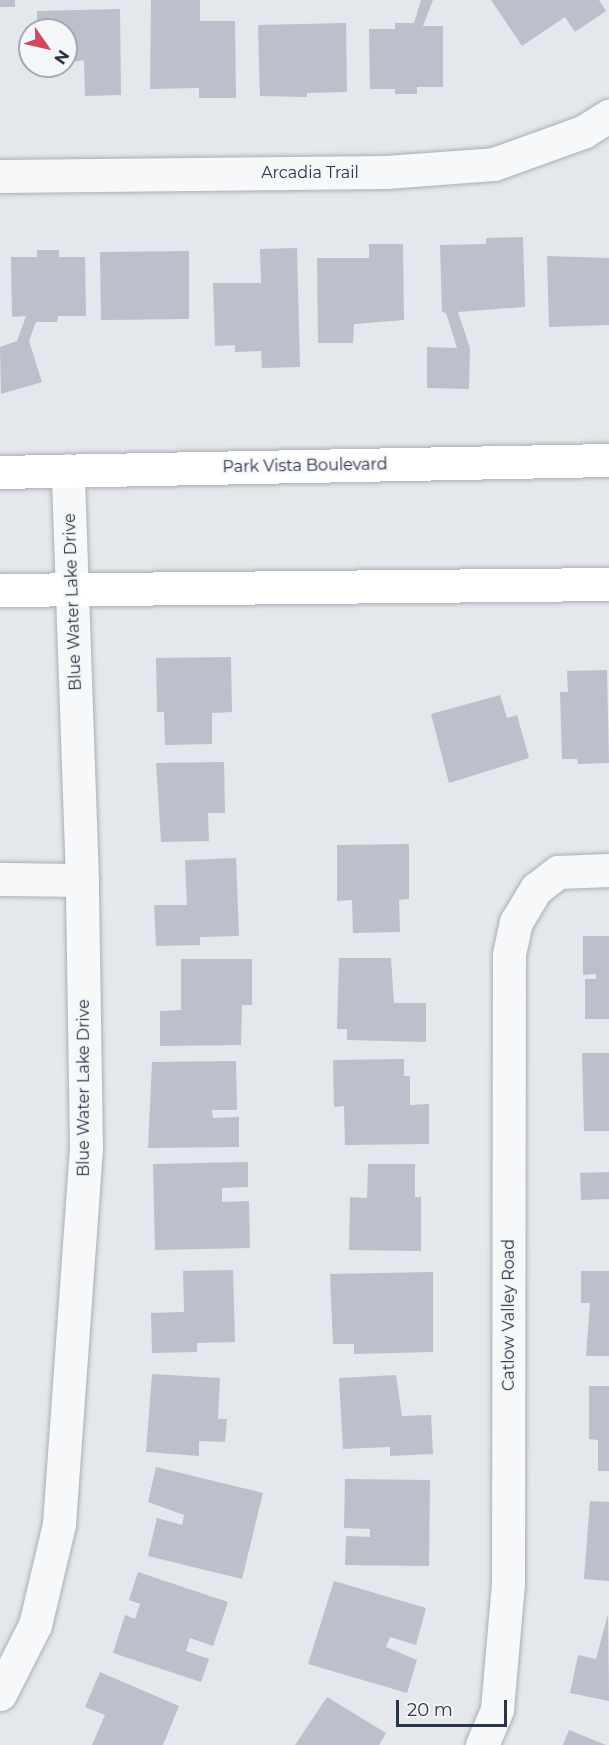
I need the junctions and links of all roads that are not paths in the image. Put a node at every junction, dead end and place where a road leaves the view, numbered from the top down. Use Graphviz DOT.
graph roads {
  1 [pos="609,116"];
  2 [pos="0,176"];
  3 [pos="609,460"];
  4 [pos="68,470"];
  5 [pos="0,472"];
  6 [pos="609,584"];
  7 [pos="73,589"];
  8 [pos="0,590"];
  9 [pos="609,870"];
  10 [pos="0,879"];
  11 [pos="82,880"];
  12 [pos="0,1694"];
  13 [pos="482,1745"];
  1 -- 2 [label="street, Arcadia Trail"];
  3 -- 4 [label="main road, Park Vista Boulevard"];
  4 -- 5 [label="main road, Park Vista Boulevard"];
  4 -- 7 [label="street, Blue Water Lake Drive"];
  6 -- 7 [label="main road"];
  7 -- 8 [label="main road"];
  7 -- 11 [label="street, Blue Water Lake Drive"];
  9 -- 13 [label="street, Catlow Valley Road"];
  10 -- 11 [label="street"];
  11 -- 12 [label="street, Blue Water Lake Drive"];
}
